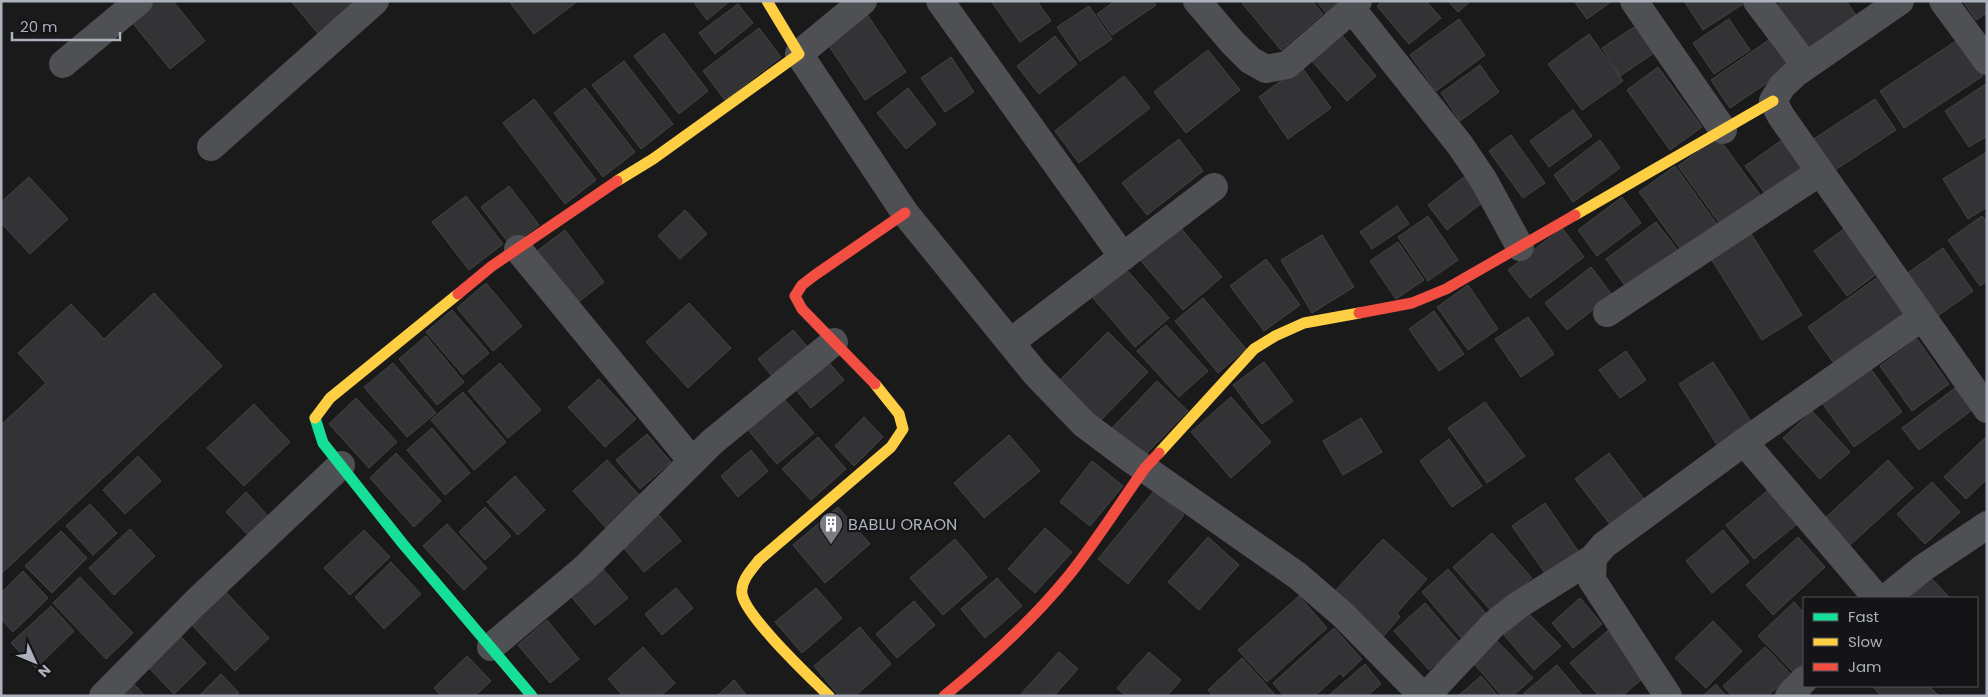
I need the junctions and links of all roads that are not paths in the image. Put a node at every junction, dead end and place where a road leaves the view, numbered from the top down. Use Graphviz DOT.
graph roads {
  1 [pos="139,1"];
  2 [pos="375,1"];
  3 [pos="767,1"];
  4 [pos="863,1"];
  5 [pos="940,1"];
  6 [pos="1197,1"];
  7 [pos="1634,1"];
  8 [pos="1757,1"];
  9 [pos="1900,1"];
  10 [pos="1943,1"];
  11 [pos="1355,5"];
  12 [pos="799,54"];
  13 [pos="1987,61"];
  14 [pos="63,64"];
  15 [pos="1806,66"];
  16 [pos="1773,101"];
  17 [pos="1723,130"];
  18 [pos="211,147"];
  19 [pos="1820,172"];
  20 [pos="1214,187"];
  21 [pos="905,213"];
  22 [pos="1520,247"];
  23 [pos="518,249"];
  24 [pos="1123,257"];
  25 [pos="1607,313"];
  26 [pos="1921,318"];
  27 [pos="834,342"];
  28 [pos="1011,342"];
  29 [pos="1987,409"];
  30 [pos="1744,442"];
  31 [pos="692,461"];
  32 [pos="341,465"];
  33 [pos="1145,468"];
  34 [pos="1987,525"];
  35 [pos="1592,558"];
  36 [pos="1876,597"];
  37 [pos="1887,597"];
  38 [pos="491,647"];
  39 [pos="103,696"];
  40 [pos="532,696"];
  41 [pos="829,696"];
  42 [pos="944,696"];
  43 [pos="1424,696"];
  44 [pos="1668,696"];
  1 -- 14 [label="street"];
  2 -- 18 [label="street"];
  3 -- 12 [label="street"];
  4 -- 12 [label="street"];
  5 -- 24 [label="street"];
  6 -- 11 [label="street"];
  7 -- 17 [label="street"];
  8 -- 15 [label="street"];
  9 -- 15 [label="street"];
  10 -- 13 [label="street"];
  11 -- 22 [label="street"];
  12 -- 21 [label="street"];
  12 -- 23 [label="street"];
  15 -- 16 [label="street"];
  16 -- 17 [label="street"];
  16 -- 19 [label="street"];
  17 -- 22 [label="street"];
  19 -- 25 [label="street"];
  19 -- 26 [label="street"];
  20 -- 24 [label="street"];
  21 -- 27 [label="street"];
  21 -- 28 [label="street"];
  22 -- 33 [label="street"];
  23 -- 31 [label="street"];
  23 -- 32 [label="street"];
  24 -- 28 [label="street"];
  26 -- 29 [label="street"];
  26 -- 30 [label="street"];
  27 -- 31 [label="street"];
  27 -- 41 [label="street"];
  28 -- 33 [label="street"];
  30 -- 35 [label="street"];
  30 -- 36 [label="street"];
  31 -- 38 [label="street"];
  32 -- 38 [label="street"];
  32 -- 39 [label="street"];
  33 -- 42 [label="street"];
  33 -- 43 [label="street"];
  34 -- 37 [label="street"];
  35 -- 43 [label="street"];
  35 -- 44 [label="street"];
  38 -- 40 [label="street"];
}
